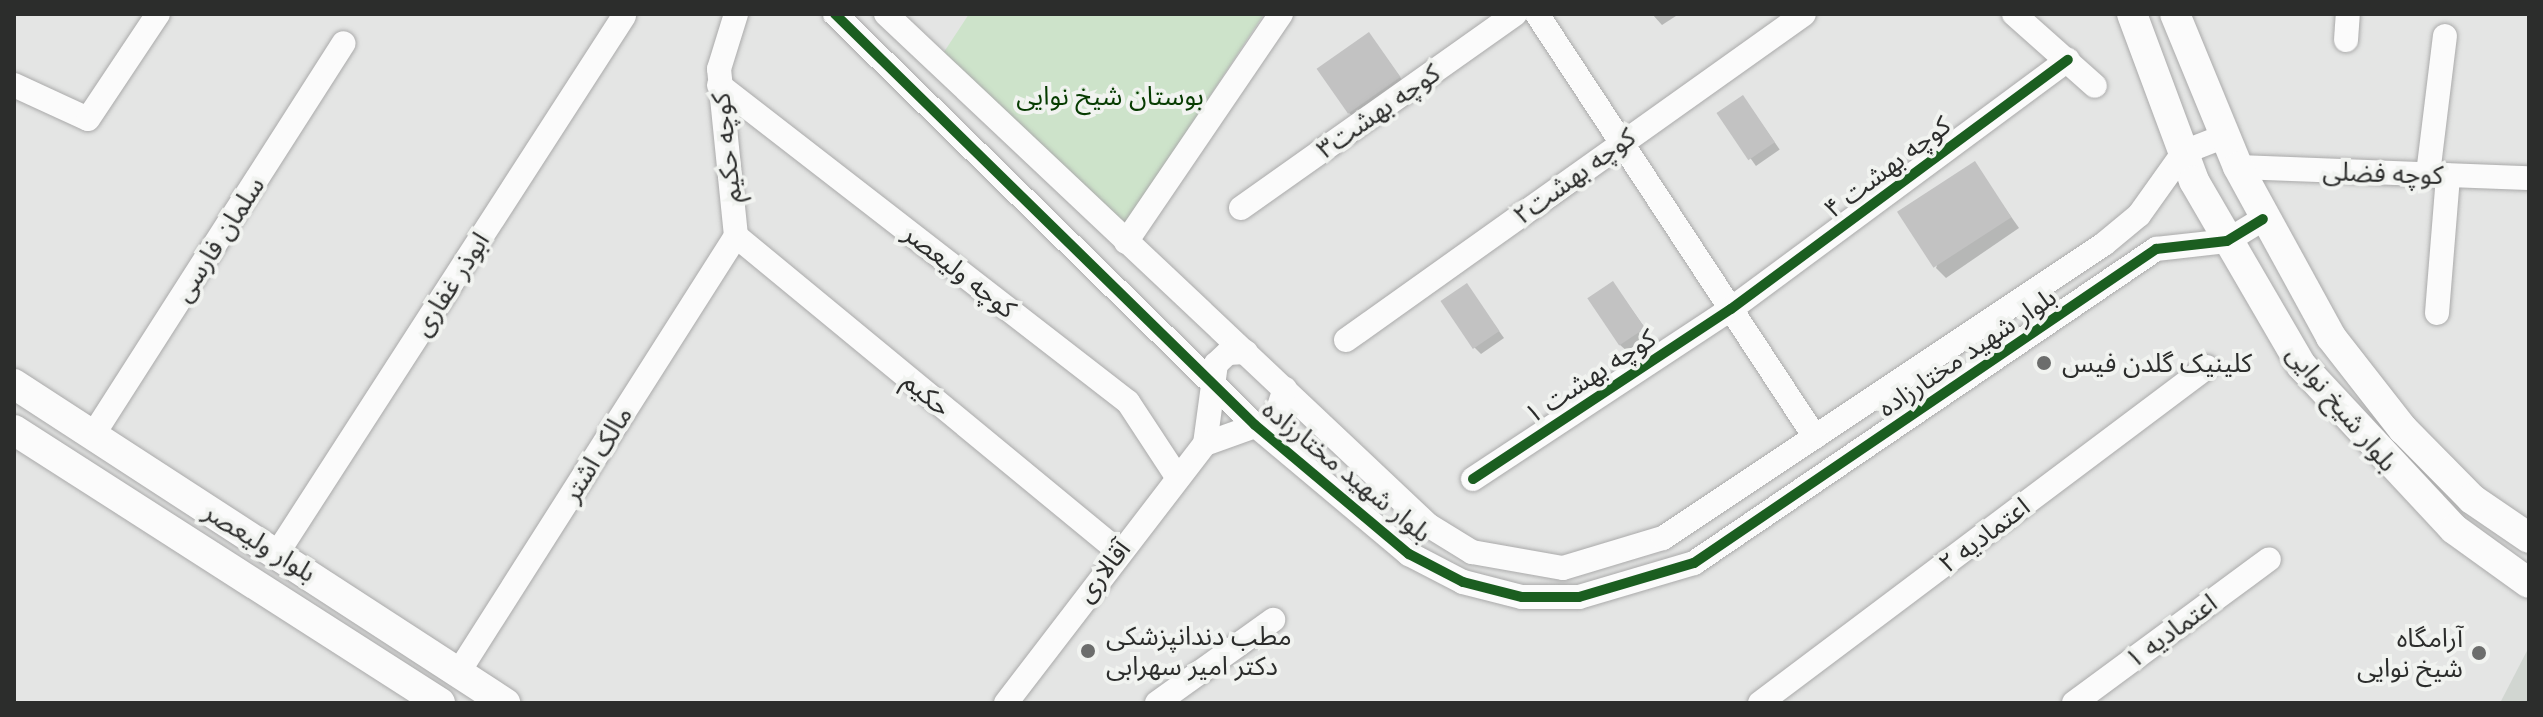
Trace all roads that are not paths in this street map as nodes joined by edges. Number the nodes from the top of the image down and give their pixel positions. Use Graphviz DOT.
graph roads {
  1 [pos="158,14"];
  2 [pos="736,14"];
  3 [pos="835,14"];
  4 [pos="886,14"];
  5 [pos="1281,14"];
  6 [pos="1515,14"];
  7 [pos="1537,14"];
  8 [pos="1804,14"];
  9 [pos="2014,14"];
  10 [pos="2132,14"];
  11 [pos="2175,14"];
  12 [pos="2348,14"];
  13 [pos="624,16"];
  14 [pos="2445,36"];
  15 [pos="2346,40"];
  16 [pos="344,43"];
  17 [pos="2068,60"];
  18 [pos="14,85"];
  19 [pos="719,85"];
  20 [pos="2095,86"];
  21 [pos="2225,136"];
  22 [pos="1621,142"];
  23 [pos="2184,152"];
  24 [pos="2238,167"];
  25 [pos="2438,175"];
  26 [pos="2529,178"];
  27 [pos="1241,208"];
  28 [pos="2263,219"];
  29 [pos="736,236"];
  30 [pos="2227,241"];
  31 [pos="1126,242"];
  32 [pos="1731,309"];
  33 [pos="2437,313"];
  34 [pos="1346,340"];
  35 [pos="1246,352"];
  36 [pos="2207,367"];
  37 [pos="1211,379"];
  38 [pos="14,384"];
  39 [pos="1285,389"];
  40 [pos="1255,425"];
  41 [pos="14,430"];
  42 [pos="93,435"];
  43 [pos="1815,437"];
  44 [pos="1205,444"];
  45 [pos="1178,478"];
  46 [pos="1473,479"];
  47 [pos="2529,538"];
  48 [pos="1118,551"];
  49 [pos="278,552"];
  50 [pos="2269,559"];
  51 [pos="2529,583"];
  52 [pos="1273,620"];
  53 [pos="458,673"];
  54 [pos="440,703"];
  55 [pos="505,703"];
  56 [pos="1006,703"];
  57 [pos="1157,703"];
  58 [pos="1760,703"];
  59 [pos="2074,703"];
  1 -- 18 [label="street"];
  2 -- 19 [label="street, کوچه حکیم"];
  3 -- 37 [label="street, بلوار شهید مختارزاده"];
  4 -- 31 [label="street, بلوار شهید مختارزاده"];
  5 -- 31 [label="street"];
  6 -- 27 [label="street, کوچه بهشت۳"];
  7 -- 22 [label="street"];
  8 -- 22 [label="street, کوچه بهشت۲"];
  9 -- 17 [label="street"];
  10 -- 23 [label="main road, بلوار شیخ نوایی"];
  11 -- 21 [label="main road, بلوار شیخ نوایی"];
  12 -- 15 [label="street"];
  13 -- 49 [label="street, ابوذر غفاری"];
  14 -- 25 [label="street"];
  16 -- 42 [label="street, سلمان فارسی"];
  17 -- 20 [label="street"];
  17 -- 32 [label="street, کوچه بهشت ۴"];
  19 -- 29 [label="street, کوچه حکیم"];
  19 -- 45 [label="street, کوچه ولیعصر"];
  21 -- 23 [label="street"];
  21 -- 24 [label="main road, بلوار شیخ نوایی"];
  22 -- 32 [label="street"];
  22 -- 34 [label="street, کوچه بهشت۲"];
  23 -- 30 [label="main road, بلوار شیخ نوایی"];
  23 -- 43 [label="street, بلوار شهید مختارزاده"];
  24 -- 25 [label="street, کوچه فضلی"];
  24 -- 28 [label="main road, بلوار شیخ نوایی"];
  25 -- 26 [label="street, کوچه فضلی"];
  25 -- 33 [label="street"];
  28 -- 30 [label="street, بلوار شهید مختارزاده"];
  28 -- 47 [label="main road, بلوار شیخ نوایی"];
  29 -- 48 [label="street, حکیم"];
  29 -- 53 [label="street, مالک اشتر"];
  30 -- 40 [label="street, بلوار شهید مختارزاده"];
  30 -- 51 [label="main road, بلوار شیخ نوایی"];
  31 -- 35 [label="street, بلوار شهید مختارزاده"];
  32 -- 43 [label="street"];
  32 -- 46 [label="street, کوچه بهشت ۱"];
  35 -- 37 [label="street"];
  35 -- 39 [label="street, بلوار شهید مختارزاده"];
  36 -- 58 [label="street, اعتمادیه ۲"];
  37 -- 40 [label="street, بلوار شهید مختارزاده"];
  37 -- 44 [label="street"];
  38 -- 42 [label="main road, بلوار ولیعصر"];
  39 -- 40 [label="street"];
  39 -- 43 [label="street, بلوار شهید مختارزاده"];
  40 -- 44 [label="street"];
  41 -- 54 [label="main road, بلوار ولیعصر"];
  42 -- 49 [label="main road, بلوار ولیعصر"];
  44 -- 45 [label="street, آقالاری"];
  45 -- 48 [label="street, آقالاری"];
  48 -- 56 [label="street, آقالاری"];
  49 -- 53 [label="main road, بلوار ولیعصر"];
  50 -- 59 [label="street, اعتمادیه ۱"];
  52 -- 57 [label="street"];
  53 -- 55 [label="main road, بلوار ولیعصر"];
}
